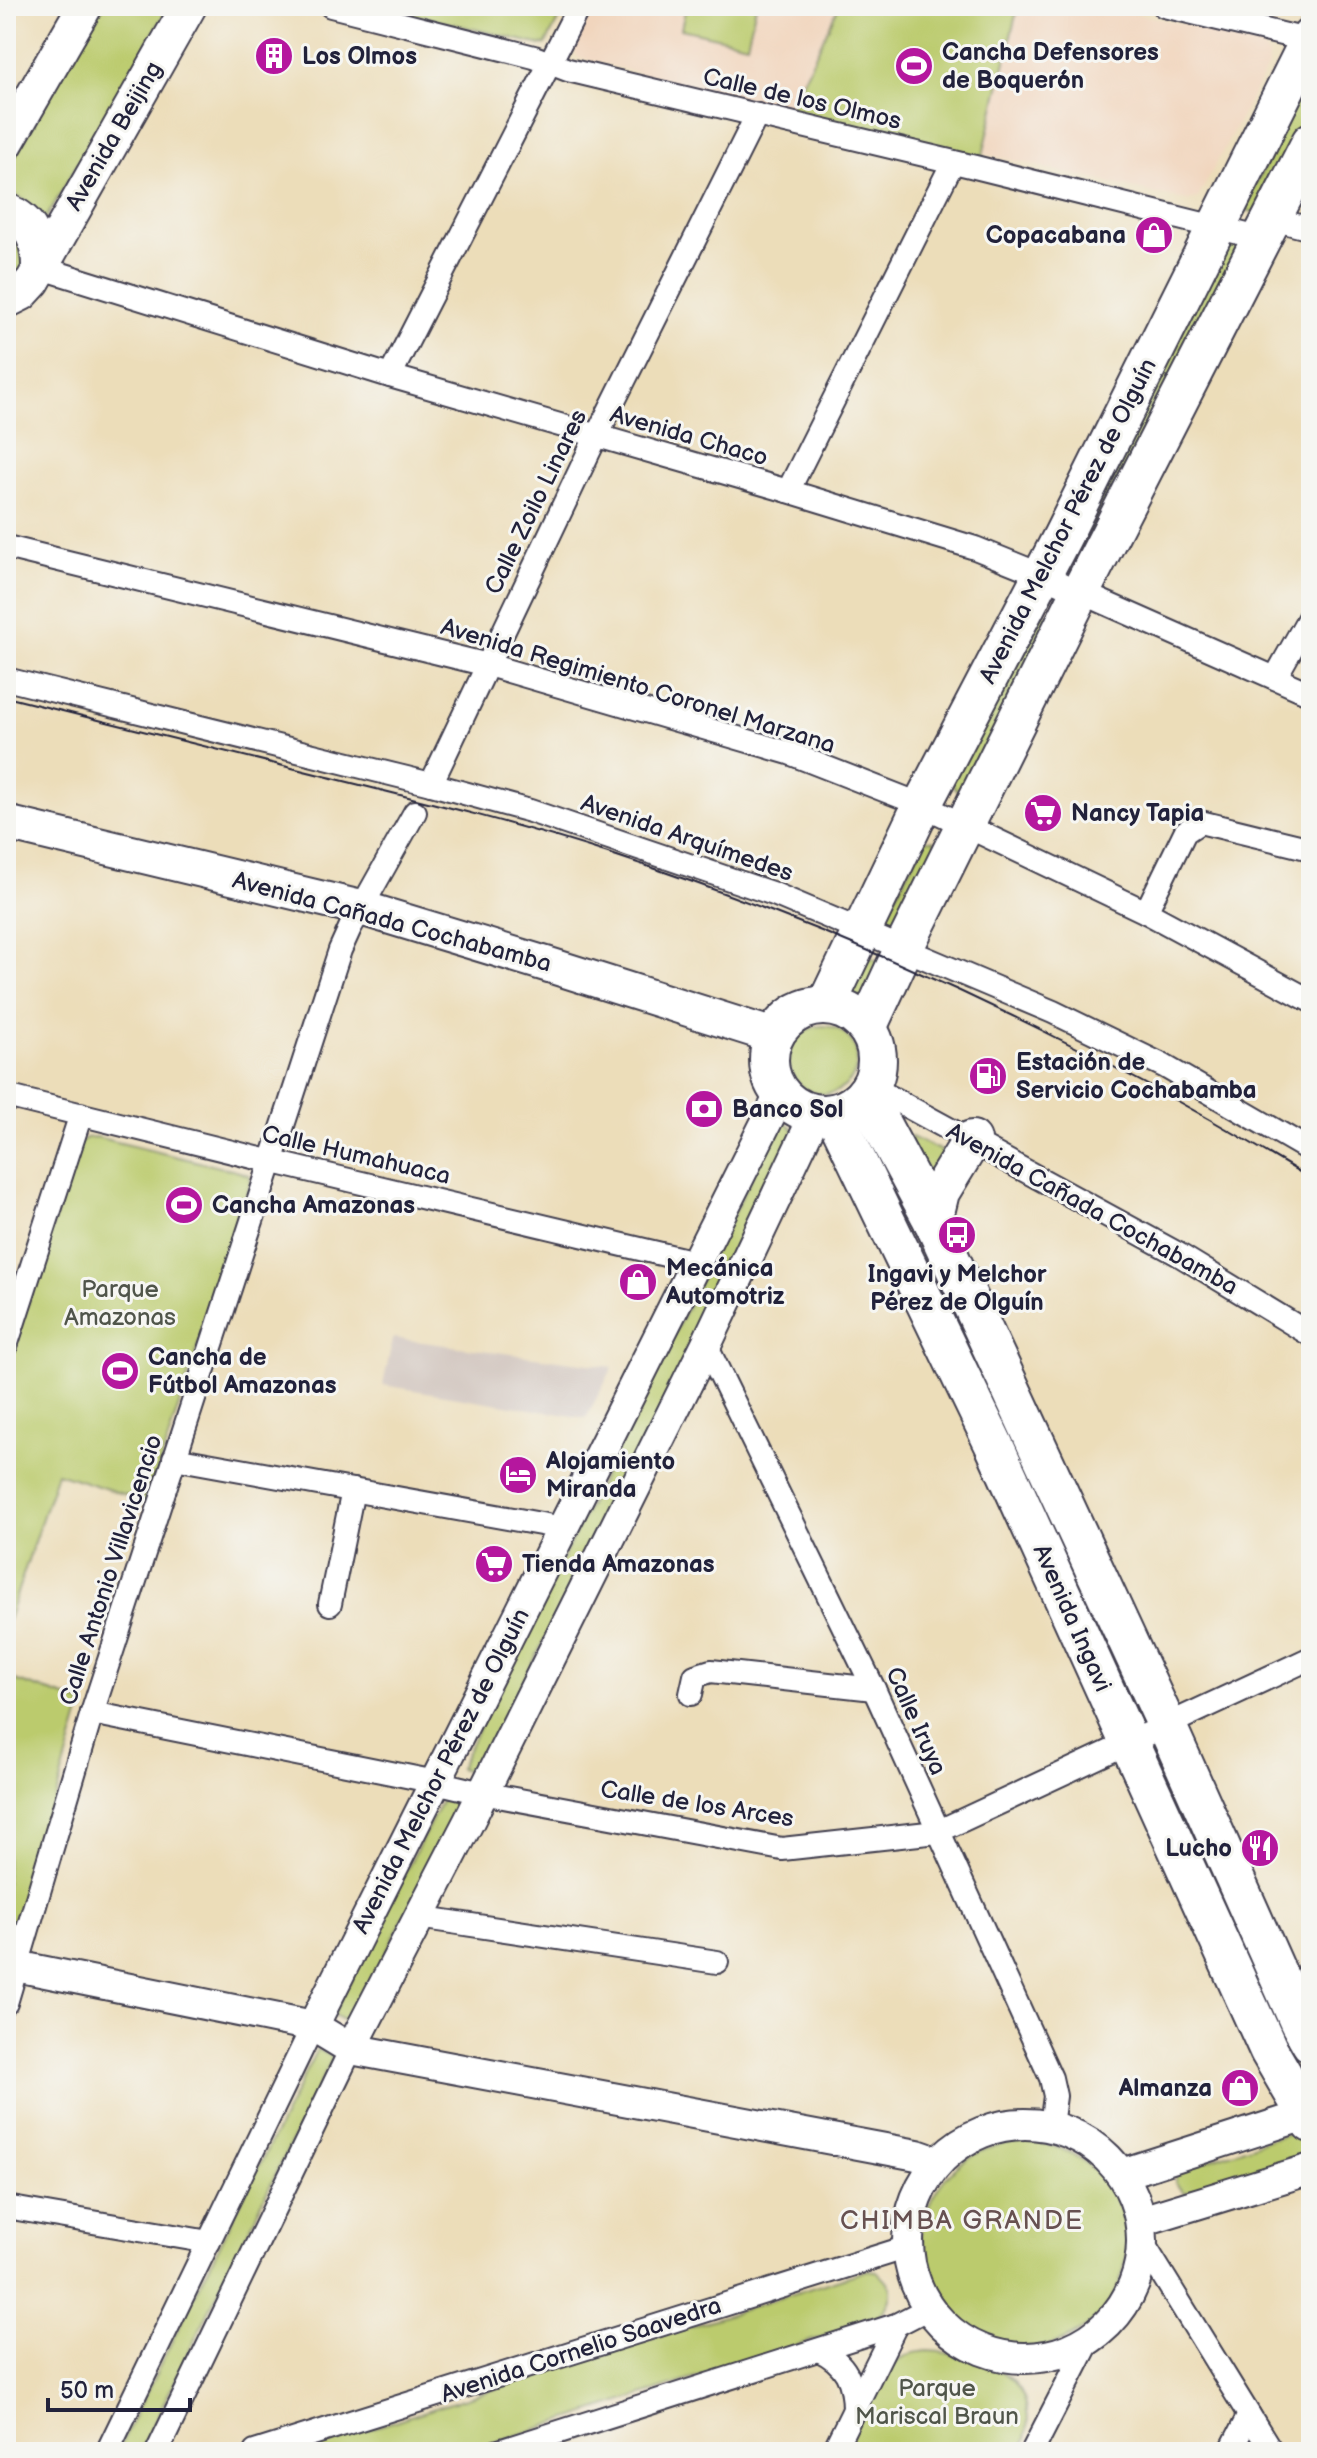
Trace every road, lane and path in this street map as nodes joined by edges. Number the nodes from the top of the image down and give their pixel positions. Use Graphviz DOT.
graph roads {
  1 [pos="189,6"];
  2 [pos="331,6"];
  3 [pos="579,6"];
  4 [pos="1164,6"];
  5 [pos="75,8"];
  6 [pos="1310,39"];
  7 [pos="551,63"];
  8 [pos="757,115"];
  9 [pos="1311,142"];
  10 [pos="6,143"];
  11 [pos="953,162"];
  12 [pos="6,211"];
  13 [pos="1217,228"];
  14 [pos="1268,229"];
  15 [pos="1311,229"];
  16 [pos="26,283"];
  17 [pos="6,327"];
  18 [pos="390,376"];
  19 [pos="596,437"];
  20 [pos="788,491"];
  21 [pos="6,547"];
  22 [pos="1042,575"];
  23 [pos="1080,593"];
  24 [pos="1311,614"];
  25 [pos="488,665"];
  26 [pos="1275,678"];
  27 [pos="6,679"];
  28 [pos="1311,694"];
  29 [pos="431,784"];
  30 [pos="922,805"];
  31 [pos="415,812"];
  32 [pos="6,823"];
  33 [pos="965,826"];
  34 [pos="6,844"];
  35 [pos="1311,849"];
  36 [pos="1146,912"];
  37 [pos="355,918"];
  38 [pos="862,930"];
  39 [pos="904,948"];
  40 [pos="1311,1001"];
  41 [pos="826,1006"];
  42 [pos="867,1028"];
  43 [pos="775,1063"];
  44 [pos="6,1096"];
  45 [pos="846,1101"];
  46 [pos="81,1114"];
  47 [pos="972,1140"];
  48 [pos="1311,1151"];
  49 [pos="273,1162"];
  50 [pos="933,1221"];
  51 [pos="695,1262"];
  52 [pos="1311,1335"];
  53 [pos="706,1345"];
  54 [pos="6,1346"];
  55 [pos="174,1458"];
  56 [pos="353,1490"];
  57 [pos="563,1528"];
  58 [pos="330,1604"];
  59 [pos="1311,1658"];
  60 [pos="874,1689"];
  61 [pos="691,1694"];
  62 [pos="92,1713"];
  63 [pos="1167,1726"];
  64 [pos="1129,1743"];
  65 [pos="436,1782"];
  66 [pos="482,1793"];
  67 [pos="937,1832"];
  68 [pos="418,1917"];
  69 [pos="717,1962"];
  70 [pos="11,1965"];
  71 [pos="6,2003"];
  72 [pos="313,2026"];
  73 [pos="1311,2043"];
  74 [pos="351,2049"];
  75 [pos="1309,2117"];
  76 [pos="1051,2126"];
  77 [pos="937,2162"];
  78 [pos="1311,2169"];
  79 [pos="1122,2174"];
  80 [pos="6,2207"];
  81 [pos="1142,2232"];
  82 [pos="209,2242"];
  83 [pos="908,2247"];
  84 [pos="929,2308"];
  85 [pos="896,2325"];
  86 [pos="1090,2339"];
  87 [pos="819,2350"];
  88 [pos="854,2410"];
  89 [pos="1249,2415"];
  90 [pos="107,2452"];
  91 [pos="157,2452"];
  92 [pos="255,2452"];
  93 [pos="496,2452"];
  94 [pos="833,2452"];
  95 [pos="1032,2452"];
  96 [pos="1230,2452"];
  97 [pos="1272,2452"];
  1 -- 16 [label="main road, Avenida Beijing"];
  2 -- 7 [label="street, Calle de los Olmos"];
  3 -- 7 [label="street"];
  4 -- 6 [label="street"];
  5 -- 10 [label="main road"];
  6 -- 13 [label="highway, Avenida Melchor Pérez de Olguín"];
  7 -- 8 [label="street, Calle de los Olmos"];
  7 -- 18 [label="street"];
  8 -- 11 [label="street, Calle de los Olmos"];
  8 -- 19 [label="street, Calle Zoilo Linares"];
  9 -- 14 [label="highway, Avenida Melchor Pérez de Olguín"];
  11 -- 13 [label="street, Calle de los Olmos"];
  11 -- 20 [label="street"];
  12 -- 16 [label="main road"];
  13 -- 14 [label="street, Calle de los Olmos"];
  13 -- 22 [label="highway, Avenida Melchor Pérez de Olguín"];
  14 -- 15 [label="street, Calle de los Olmos"];
  14 -- 23 [label="highway, Avenida Melchor Pérez de Olguín"];
  16 -- 17 [label="main road, Avenida Beijing"];
  16 -- 18 [label="street, Avenida Chaco"];
  18 -- 19 [label="street, Avenida Chaco"];
  19 -- 20 [label="street, Avenida Chaco"];
  19 -- 25 [label="street, Calle Zoilo Linares"];
  20 -- 22 [label="street, Avenida Chaco"];
  21 -- 25 [label="street, Avenida Regimiento Coronel Marzana"];
  22 -- 23 [label="street, Avenida Chaco"];
  22 -- 30 [label="highway, Avenida Melchor Pérez de Olguín"];
  23 -- 26 [label="street, Avenida Chaco"];
  23 -- 33 [label="highway, Avenida Melchor Pérez de Olguín"];
  24 -- 26 [label="street"];
  25 -- 29 [label="street, Calle Zoilo Linares"];
  25 -- 30 [label="street, Avenida Regimiento Coronel Marzana"];
  26 -- 28 [label="street, Avenida Chaco"];
  27 -- 29 [label="street, Avenida Arquímedes"];
  29 -- 38 [label="street, Avenida Arquímedes"];
  30 -- 33 [label="street, Avenida Regimiento Coronel Marzana"];
  30 -- 38 [label="highway, Avenida Melchor Pérez de Olguín"];
  31 -- 37 [label="street"];
  32 -- 37 [label="main road, Avenida Cañada Cochabamba"];
  33 -- 36 [label="street, Avenida Regimiento Coronel Marzana"];
  33 -- 39 [label="highway, Avenida Melchor Pérez de Olguín"];
  34 -- 37 [label="main road, Avenida Cañada Cochabamba"];
  35 -- 36 [label="street"];
  36 -- 40 [label="street, Avenida Regimiento Coronel Marzana"];
  37 -- 43 [label="main road, Avenida Cañada Cochabamba"];
  37 -- 49 [label="street, Calle Antonio Villavicencio"];
  38 -- 39 [label="street, Avenida Arquímedes"];
  38 -- 41 [label="highway, Avenida Melchor Pérez de Olguín"];
  39 -- 42 [label="highway, Avenida Melchor Pérez de Olguín"];
  39 -- 48 [label="street, Avenida Arquímedes"];
  41 -- 42 [label="highway"];
  41 -- 43 [label="highway"];
  42 -- 45 [label="highway"];
  43 -- 45 [label="highway"];
  43 -- 51 [label="street, Avenida Melchor Pérez de Olguín"];
  44 -- 46 [label="street, Calle Humahuaca"];
  45 -- 47 [label="street, Avenida Cañada Cochabamba"];
  45 -- 50 [label="highway, Avenida Ingavi"];
  45 -- 53 [label="street, Avenida Melchor Pérez de Olguín"];
  45 -- 64 [label="highway, Avenida Ingavi"];
  46 -- 49 [label="street, Calle Humahuaca"];
  46 -- 54 [label="street"];
  47 -- 50 [label="highway"];
  47 -- 52 [label="street, Avenida Cañada Cochabamba"];
  49 -- 51 [label="street, Calle Humahuaca"];
  49 -- 55 [label="street, Calle Antonio Villavicencio"];
  50 -- 63 [label="highway, Avenida Ingavi"];
  51 -- 57 [label="street, Avenida Melchor Pérez de Olguín"];
  53 -- 60 [label="street, Calle Iruya"];
  53 -- 66 [label="street, Avenida Melchor Pérez de Olguín"];
  55 -- 56 [label="street"];
  55 -- 62 [label="street, Calle Antonio Villavicencio"];
  56 -- 57 [label="street"];
  56 -- 58 [label="street"];
  57 -- 65 [label="street, Avenida Melchor Pérez de Olguín"];
  59 -- 63 [label="street, Calle de los Arces"];
  60 -- 61 [label="street"];
  60 -- 67 [label="street, Calle Iruya"];
  62 -- 65 [label="street, Calle de los Arces"];
  62 -- 70 [label="street, Calle Antonio Villavicencio"];
  63 -- 64 [label="street, Calle de los Arces"];
  63 -- 73 [label="highway, Avenida Ingavi"];
  64 -- 67 [label="street, Calle de los Arces"];
  64 -- 75 [label="highway, Avenida Ingavi"];
  65 -- 66 [label="street, Calle de los Arces"];
  65 -- 72 [label="street, Avenida Melchor Pérez de Olguín"];
  66 -- 67 [label="street, Calle de los Arces"];
  66 -- 68 [label="street, Avenida Melchor Pérez de Olguín"];
  67 -- 76 [label="street, Calle Iruya"];
  68 -- 69 [label="street"];
  68 -- 74 [label="street, Avenida Melchor Pérez de Olguín"];
  70 -- 71 [label="street, Calle Antonio Villavicencio"];
  70 -- 72 [label="street"];
  72 -- 74 [label="street"];
  72 -- 82 [label="street, Avenida Melchor Pérez de Olguín"];
  74 -- 77 [label="street"];
  74 -- 91 [label="street, Avenida Melchor Pérez de Olguín"];
  75 -- 79 [label="street"];
  76 -- 77 [label="street"];
  76 -- 79 [label="street"];
  77 -- 83 [label="street"];
  78 -- 81 [label="street"];
  79 -- 81 [label="street"];
  80 -- 82 [label="street"];
  81 -- 86 [label="street"];
  81 -- 89 [label="street"];
  82 -- 90 [label="street, Avenida Melchor Pérez de Olguín"];
  83 -- 84 [label="street"];
  83 -- 92 [label="street, Avenida Cornelio Saavedra"];
  84 -- 85 [label="street"];
  84 -- 86 [label="street"];
  85 -- 87 [label="street"];
  85 -- 88 [label="street"];
  86 -- 95 [label="street"];
  87 -- 88 [label="street"];
  87 -- 93 [label="street"];
  88 -- 94 [label="street"];
  89 -- 96 [label="street"];
  89 -- 97 [label="street"];
}
